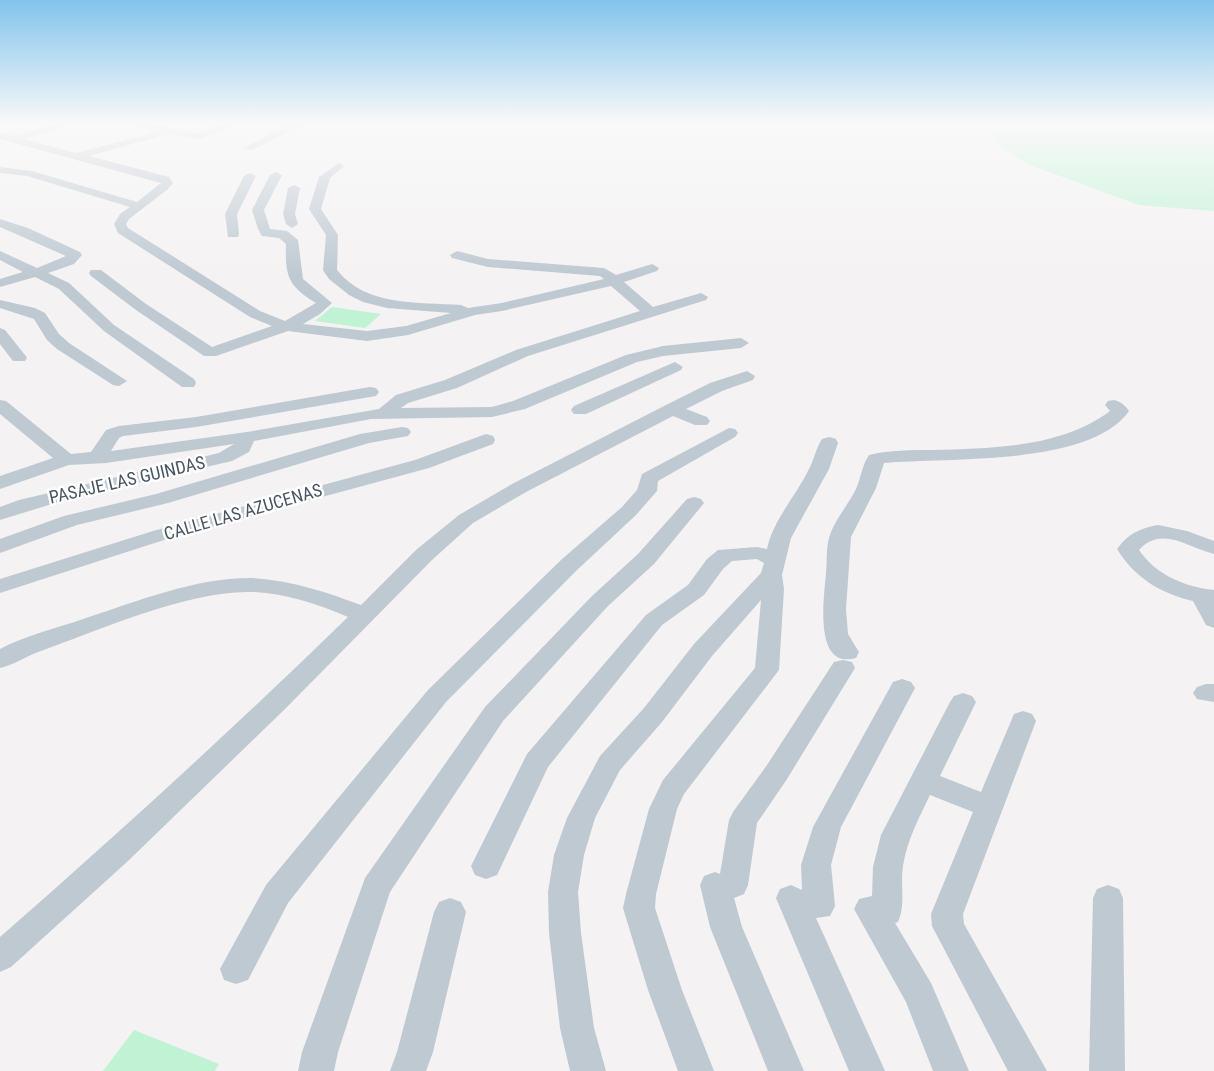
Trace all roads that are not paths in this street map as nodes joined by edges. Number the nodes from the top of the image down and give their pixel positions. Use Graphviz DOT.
graph roads {
  1 [pos="35,175"];
  2 [pos="152,175"];
  3 [pos="276,175"];
  4 [pos="328,175"];
  5 [pos="250,176"];
  6 [pos="294,188"];
  7 [pos="139,206"];
  8 [pos="0,223"];
  9 [pos="292,224"];
  10 [pos="233,234"];
  11 [pos="0,255"];
  12 [pos="457,255"];
  13 [pos="652,268"];
  14 [pos="36,271"];
  15 [pos="96,273"];
  16 [pos="612,279"];
  17 [pos="0,283"];
  18 [pos="701,297"];
  19 [pos="0,304"];
  20 [pos="473,311"];
  21 [pos="649,312"];
  22 [pos="285,326"];
  23 [pos="0,333"];
  24 [pos="741,343"];
  25 [pos="639,356"];
  26 [pos="19,358"];
  27 [pos="747,376"];
  28 [pos="119,381"];
  29 [pos="188,383"];
  30 [pos="370,392"];
  31 [pos="480,398"];
  32 [pos="1114,405"];
  33 [pos="2,409"];
  34 [pos="672,409"];
  35 [pos="580,410"];
  36 [pos="386,412"];
  37 [pos="492,412"];
  38 [pos="701,421"];
  39 [pos="402,432"];
  40 [pos="729,433"];
  41 [pos="247,437"];
  42 [pos="486,440"];
  43 [pos="829,442"];
  44 [pos="98,457"];
  45 [pos="67,460"];
  46 [pos="0,483"];
  47 [pos="694,502"];
  48 [pos="0,513"];
  49 [pos="0,547"];
  50 [pos="1214,548"];
  51 [pos="773,568"];
  52 [pos="0,586"];
  53 [pos="1208,597"];
  54 [pos="364,615"];
  55 [pos="1214,620"];
  56 [pos="0,660"];
  57 [pos="902,688"];
  58 [pos="963,702"];
  59 [pos="1023,721"];
  60 [pos="923,781"];
  61 [pos="989,807"];
  62 [pos="486,866"];
  63 [pos="1108,898"];
  64 [pos="450,912"];
  65 [pos="0,957"];
  66 [pos="236,969"];
  67 [pos="316,1071"];
  68 [pos="408,1071"];
  69 [pos="588,1071"];
  70 [pos="696,1071"];
  71 [pos="786,1071"];
  72 [pos="867,1071"];
  73 [pos="951,1071"];
  74 [pos="1029,1071"];
  75 [pos="1107,1071"];
  1 -- 7 [label="street"];
  2 -- 7 [label="street"];
  3 -- 22 [label="street"];
  4 -- 20 [label="street"];
  5 -- 10 [label="street"];
  6 -- 9 [label="street"];
  7 -- 22 [label="street"];
  8 -- 14 [label="street"];
  11 -- 14 [label="street"];
  12 -- 16 [label="street"];
  13 -- 16 [label="street"];
  14 -- 17 [label="street"];
  14 -- 29 [label="street"];
  15 -- 22 [label="street"];
  16 -- 20 [label="street"];
  16 -- 21 [label="street"];
  18 -- 21 [label="street"];
  19 -- 28 [label="street"];
  20 -- 22 [label="street"];
  21 -- 36 [label="street"];
  23 -- 26 [label="street"];
  24 -- 25 [label="street"];
  25 -- 35 [label="street"];
  25 -- 37 [label="street"];
  27 -- 34 [label="street"];
  30 -- 44 [label="street"];
  31 -- 37 [label="street"];
  32 -- 71 [label="street"];
  33 -- 45 [label="street"];
  34 -- 38 [label="street"];
  34 -- 54 [label="street"];
  36 -- 37 [label="street"];
  36 -- 41 [label="street"];
  39 -- 49 [label="street"];
  40 -- 66 [label="street"];
  41 -- 44 [label="street"];
  41 -- 48 [label="street, PASAJE LAS GUINDAS"];
  42 -- 52 [label="street, CALLE LAS AZUCENAS"];
  43 -- 51 [label="street"];
  44 -- 45 [label="street"];
  45 -- 46 [label="street"];
  47 -- 67 [label="street"];
  50 -- 53 [label="street"];
  51 -- 62 [label="street"];
  51 -- 69 [label="street"];
  51 -- 70 [label="street"];
  53 -- 55 [label="street"];
  54 -- 56 [label="street"];
  54 -- 65 [label="street"];
  57 -- 72 [label="street"];
  58 -- 60 [label="street"];
  59 -- 61 [label="street"];
  60 -- 61 [label="street"];
  60 -- 73 [label="street"];
  61 -- 74 [label="street"];
  63 -- 75 [label="street"];
  64 -- 68 [label="street"];
}
